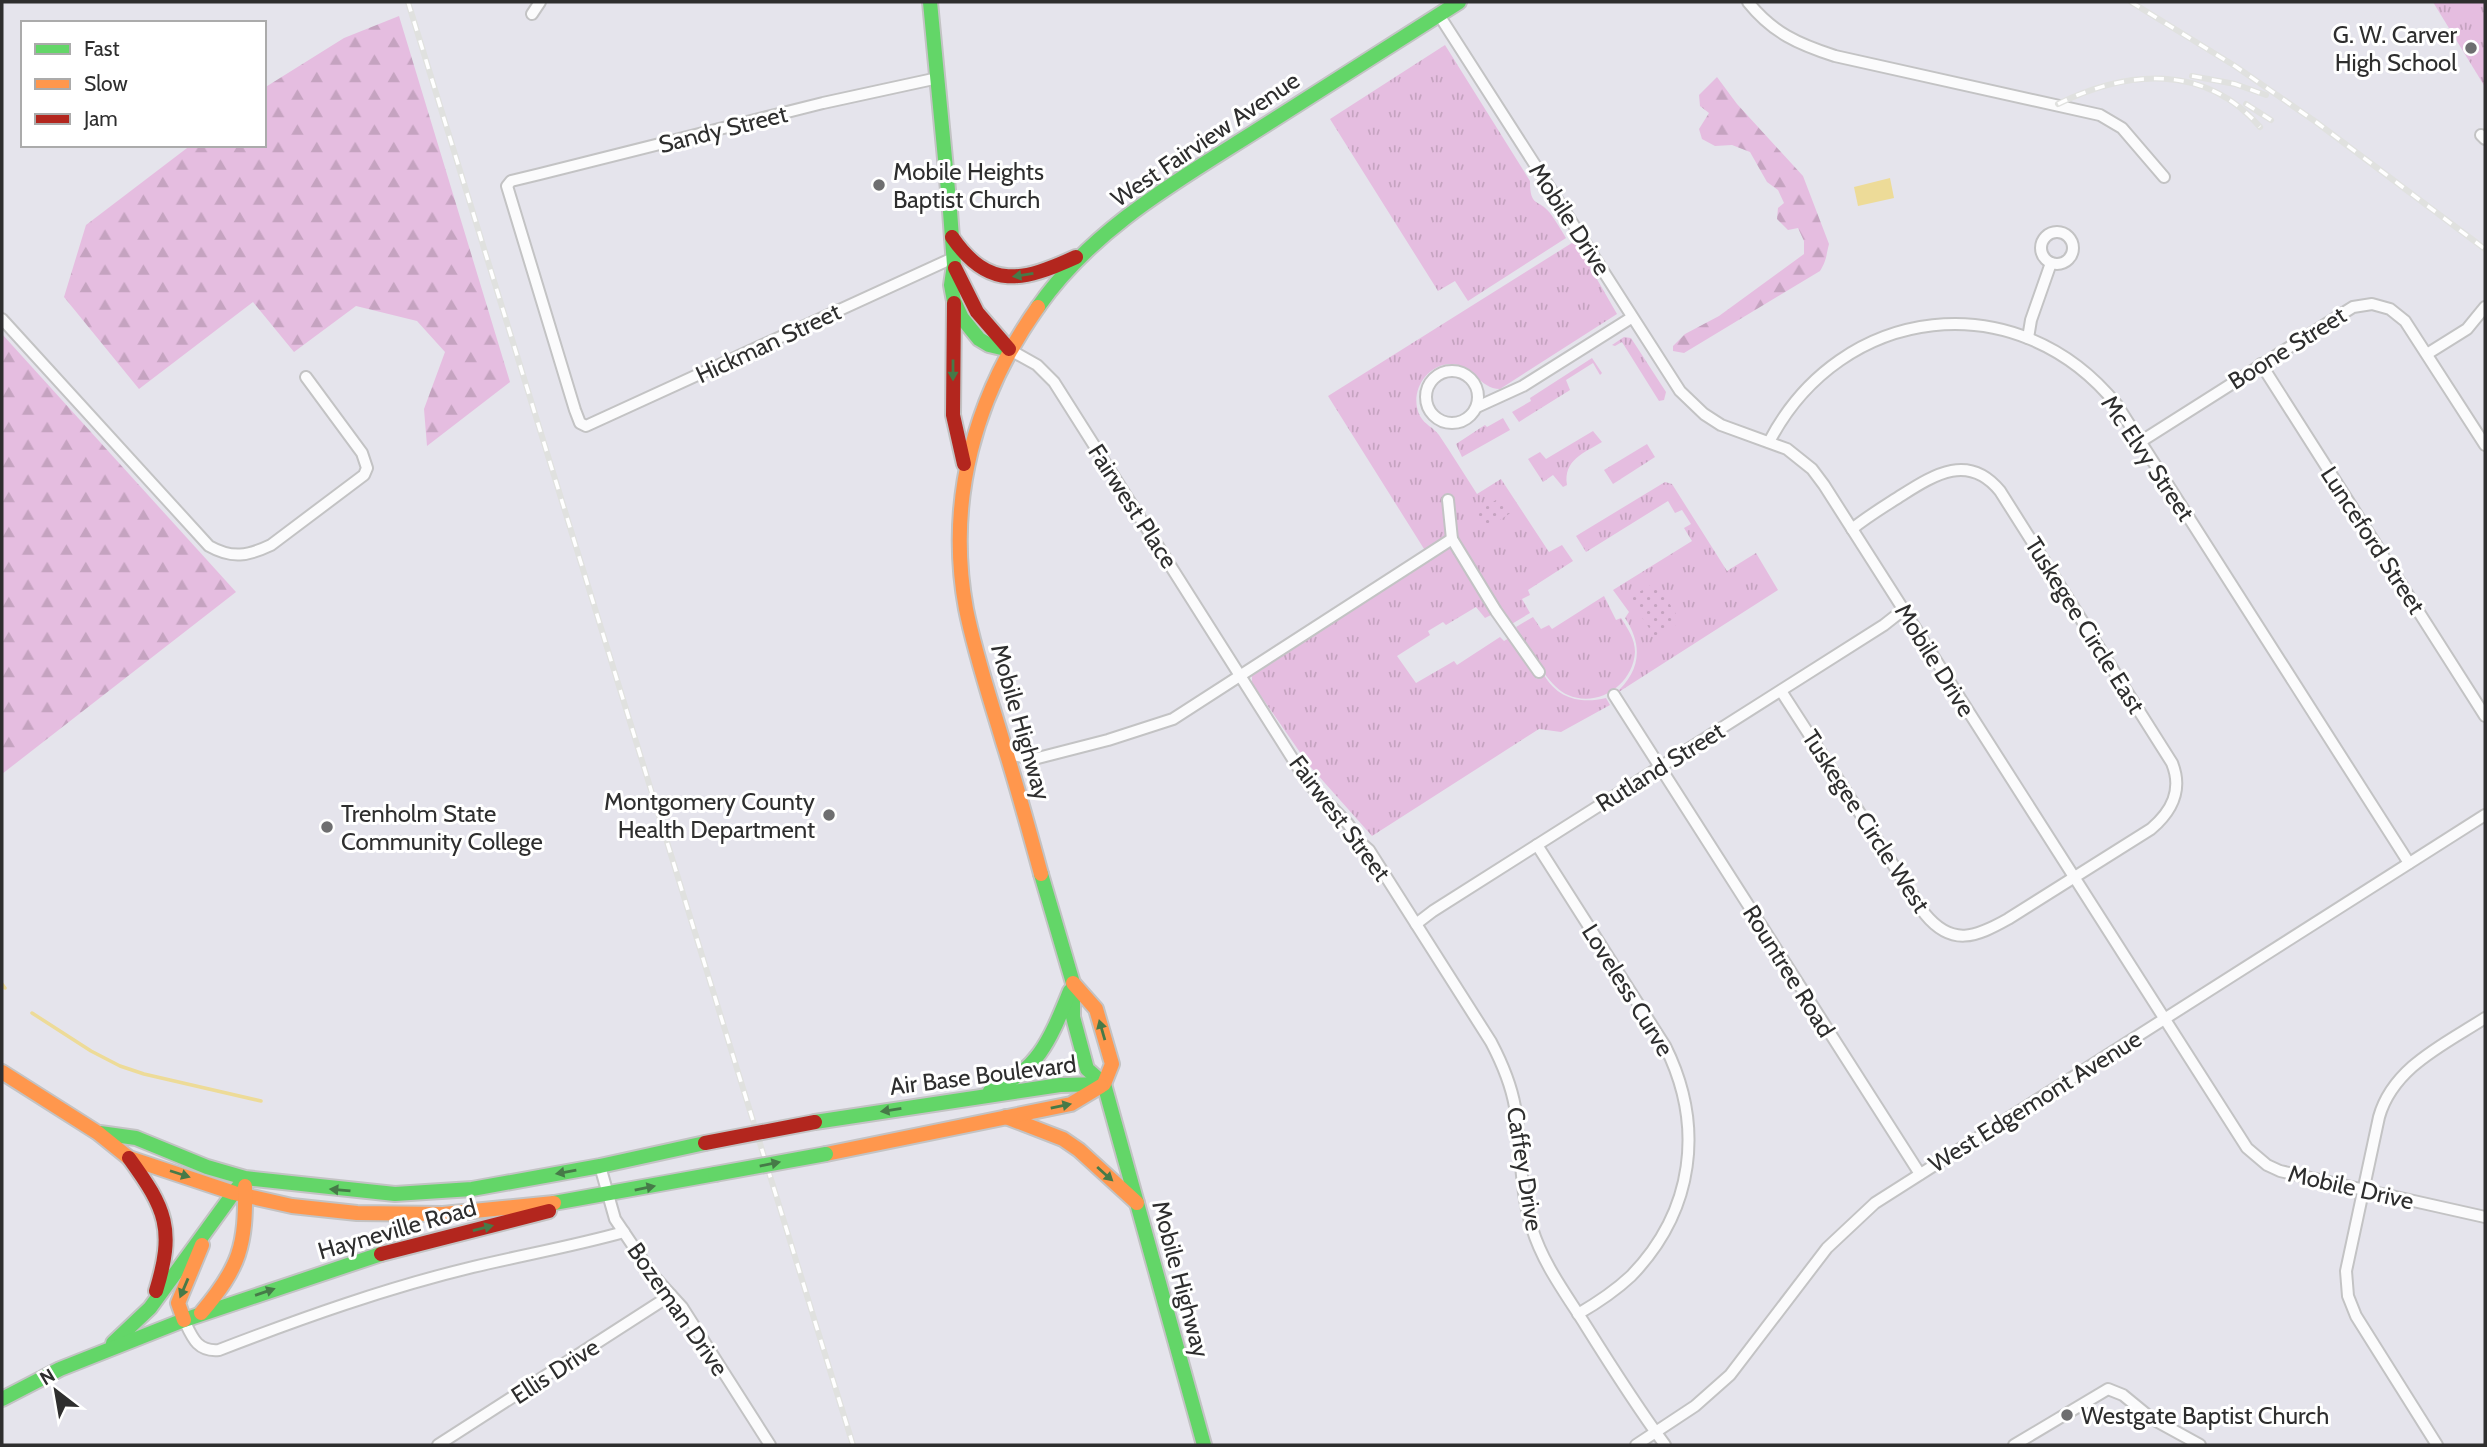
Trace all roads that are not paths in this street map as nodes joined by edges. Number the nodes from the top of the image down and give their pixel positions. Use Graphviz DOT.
graph roads {
  1 [pos="540,2"];
  2 [pos="930,2"];
  3 [pos="1459,2"];
  4 [pos="1748,2"];
  5 [pos="532,13"];
  6 [pos="1439,15"];
  7 [pos="938,78"];
  8 [pos="2164,177"];
  9 [pos="952,237"];
  10 [pos="1086,252"];
  11 [pos="954,262"];
  12 [pos="2051,263"];
  13 [pos="954,301"];
  14 [pos="2485,307"];
  15 [pos="1632,318"];
  16 [pos="4,324"];
  17 [pos="2028,338"];
  18 [pos="1010,351"];
  19 [pos="2427,354"];
  20 [pos="2261,364"];
  21 [pos="306,377"];
  22 [pos="1477,407"];
  23 [pos="583,425"];
  24 [pos="1769,442"];
  25 [pos="2140,442"];
  26 [pos="2485,445"];
  27 [pos="965,469"];
  28 [pos="1448,500"];
  29 [pos="1852,529"];
  30 [pos="1452,539"];
  31 [pos="1903,610"];
  32 [pos="1539,672"];
  33 [pos="1241,676"];
  34 [pos="1781,691"];
  35 [pos="1614,695"];
  36 [pos="2485,716"];
  37 [pos="1007,754"];
  38 [pos="1660,767"];
  39 [pos="2485,814"];
  40 [pos="1537,845"];
  41 [pos="2409,863"];
  42 [pos="2074,877"];
  43 [pos="1416,924"];
  44 [pos="1073,983"];
  45 [pos="2485,1018"];
  46 [pos="2164,1019"];
  47 [pos="2,1072"];
  48 [pos="1104,1084"];
  49 [pos="960,1100"];
  50 [pos="1005,1117"];
  51 [pos="98,1133"];
  52 [pos="130,1158"];
  53 [pos="600,1166"];
  54 [pos="1920,1174"];
  55 [pos="245,1178"];
  56 [pos="2362,1190"];
  57 [pos="240,1194"];
  58 [pos="608,1195"];
  59 [pos="1138,1203"];
  60 [pos="218,1213"];
  61 [pos="2485,1217"];
  62 [pos="624,1232"];
  63 [pos="671,1295"];
  64 [pos="150,1308"];
  65 [pos="200,1314"];
  66 [pos="1578,1314"];
  67 [pos="184,1320"];
  68 [pos="107,1349"];
  69 [pos="2,1399"];
  70 [pos="1656,1432"];
  71 [pos="438,1445"];
  72 [pos="770,1445"];
  73 [pos="1204,1445"];
  74 [pos="1636,1445"];
  75 [pos="1665,1445"];
  76 [pos="2014,1445"];
  77 [pos="2200,1445"];
  78 [pos="2437,1445"];
  1 -- 5 [label="street"];
  2 -- 7 [label="street"];
  3 -- 6 [label="street, West Fairview Avenue"];
  4 -- 8 [label="street"];
  6 -- 10 [label="street, West Fairview Avenue"];
  6 -- 15 [label="street, Mobile Drive"];
  7 -- 9 [label="street"];
  7 -- 23 [label="street, Sandy Street"];
  10 -- 9 [label="street, one-way"];
  9 -- 11 [label="street"];
  10 -- 18 [label="street, West Fairview Avenue"];
  11 -- 13 [label="street"];
  11 -- 18 [label="street"];
  11 -- 23 [label="street, Hickman Street"];
  12 -- 17 [label="street"];
  13 -- 18 [label="street"];
  13 -- 27 [label="street, one-way"];
  14 -- 19 [label="street"];
  15 -- 22 [label="street"];
  15 -- 24 [label="street, Mobile Drive"];
  16 -- 21 [label="street"];
  17 -- 24 [label="street, Mc Elvy Street"];
  17 -- 25 [label="street, Mc Elvy Street"];
  18 -- 27 [label="street, West Fairview Avenue"];
  18 -- 33 [label="street, Fairwest Place"];
  19 -- 20 [label="street, Boone Street"];
  19 -- 26 [label="street, Boone Street"];
  20 -- 25 [label="street, Boone Street"];
  20 -- 36 [label="street, Lunceford Street"];
  22 -- 22 [label="street"];
  24 -- 29 [label="street, Mobile Drive"];
  25 -- 41 [label="street, Mc Elvy Street"];
  27 -- 37 [label="street, Mobile Highway"];
  28 -- 30 [label="street"];
  29 -- 31 [label="street, Mobile Drive"];
  29 -- 42 [label="street, Tuskegee Circle East"];
  30 -- 32 [label="street"];
  30 -- 33 [label="street"];
  31 -- 34 [label="street, Rutland Street"];
  31 -- 42 [label="street, Mobile Drive"];
  33 -- 37 [label="street"];
  33 -- 43 [label="street, Fairwest Street"];
  34 -- 38 [label="street, Rutland Street"];
  34 -- 42 [label="street, Tuskegee Circle West"];
  35 -- 38 [label="street, Rountree Road"];
  37 -- 44 [label="street, Mobile Highway"];
  38 -- 40 [label="street, Rutland Street"];
  38 -- 54 [label="street, Rountree Road"];
  39 -- 41 [label="street, West Edgemont Avenue"];
  40 -- 43 [label="street, Rutland Street"];
  40 -- 66 [label="street, Loveless Curve"];
  41 -- 46 [label="street, West Edgemont Avenue"];
  42 -- 46 [label="street, Mobile Drive"];
  43 -- 66 [label="street, Caffey Drive"];
  44 -- 48 [label="street, Mobile Highway"];
  48 -- 44 [label="street, Mobile Highway, one-way"];
  44 -- 49 [label="street"];
  45 -- 56 [label="street"];
  46 -- 54 [label="street, West Edgemont Avenue"];
  46 -- 56 [label="street, Mobile Drive"];
  47 -- 51 [label="street, Air Base Boulevard"];
  48 -- 49 [label="street, Air Base Boulevard"];
  50 -- 48 [label="street, Air Base Boulevard, one-way"];
  48 -- 59 [label="street, Mobile Highway"];
  49 -- 53 [label="street, Air Base Boulevard, one-way, bridge"];
  58 -- 50 [label="street, Air Base Boulevard, one-way, bridge"];
  50 -- 59 [label="street, one-way"];
  51 -- 52 [label="street, Air Base Boulevard"];
  51 -- 55 [label="street, Air Base Boulevard"];
  52 -- 57 [label="street, Air Base Boulevard, one-way"];
  52 -- 64 [label="street"];
  53 -- 55 [label="street, Air Base Boulevard, one-way"];
  53 -- 58 [label="street, Bozeman Drive"];
  54 -- 70 [label="street, West Edgemont Avenue"];
  55 -- 57 [label="street, Hayneville Road"];
  56 -- 61 [label="street, Mobile Drive"];
  56 -- 78 [label="street"];
  57 -- 58 [label="street, Air Base Boulevard"];
  57 -- 60 [label="street, Hayneville Road"];
  57 -- 65 [label="street, Hayneville Road"];
  58 -- 62 [label="street, Bozeman Drive"];
  65 -- 58 [label="street, Hayneville Road, one-way"];
  59 -- 73 [label="street, Mobile Highway"];
  60 -- 64 [label="street, Hayneville Road"];
  60 -- 67 [label="street, one-way"];
  62 -- 63 [label="street, Bozeman Drive"];
  62 -- 67 [label="street"];
  63 -- 71 [label="street, Ellis Drive"];
  63 -- 72 [label="street, Bozeman Drive"];
  64 -- 68 [label="street, Hayneville Road"];
  65 -- 67 [label="street, Hayneville Road"];
  66 -- 70 [label="street, Caffey Drive"];
  67 -- 68 [label="street, Hayneville Road"];
  68 -- 69 [label="street, Hayneville Road"];
  70 -- 74 [label="street, West Edgemont Avenue"];
  70 -- 75 [label="street, Caffey Drive"];
  76 -- 77 [label="street"];
}
